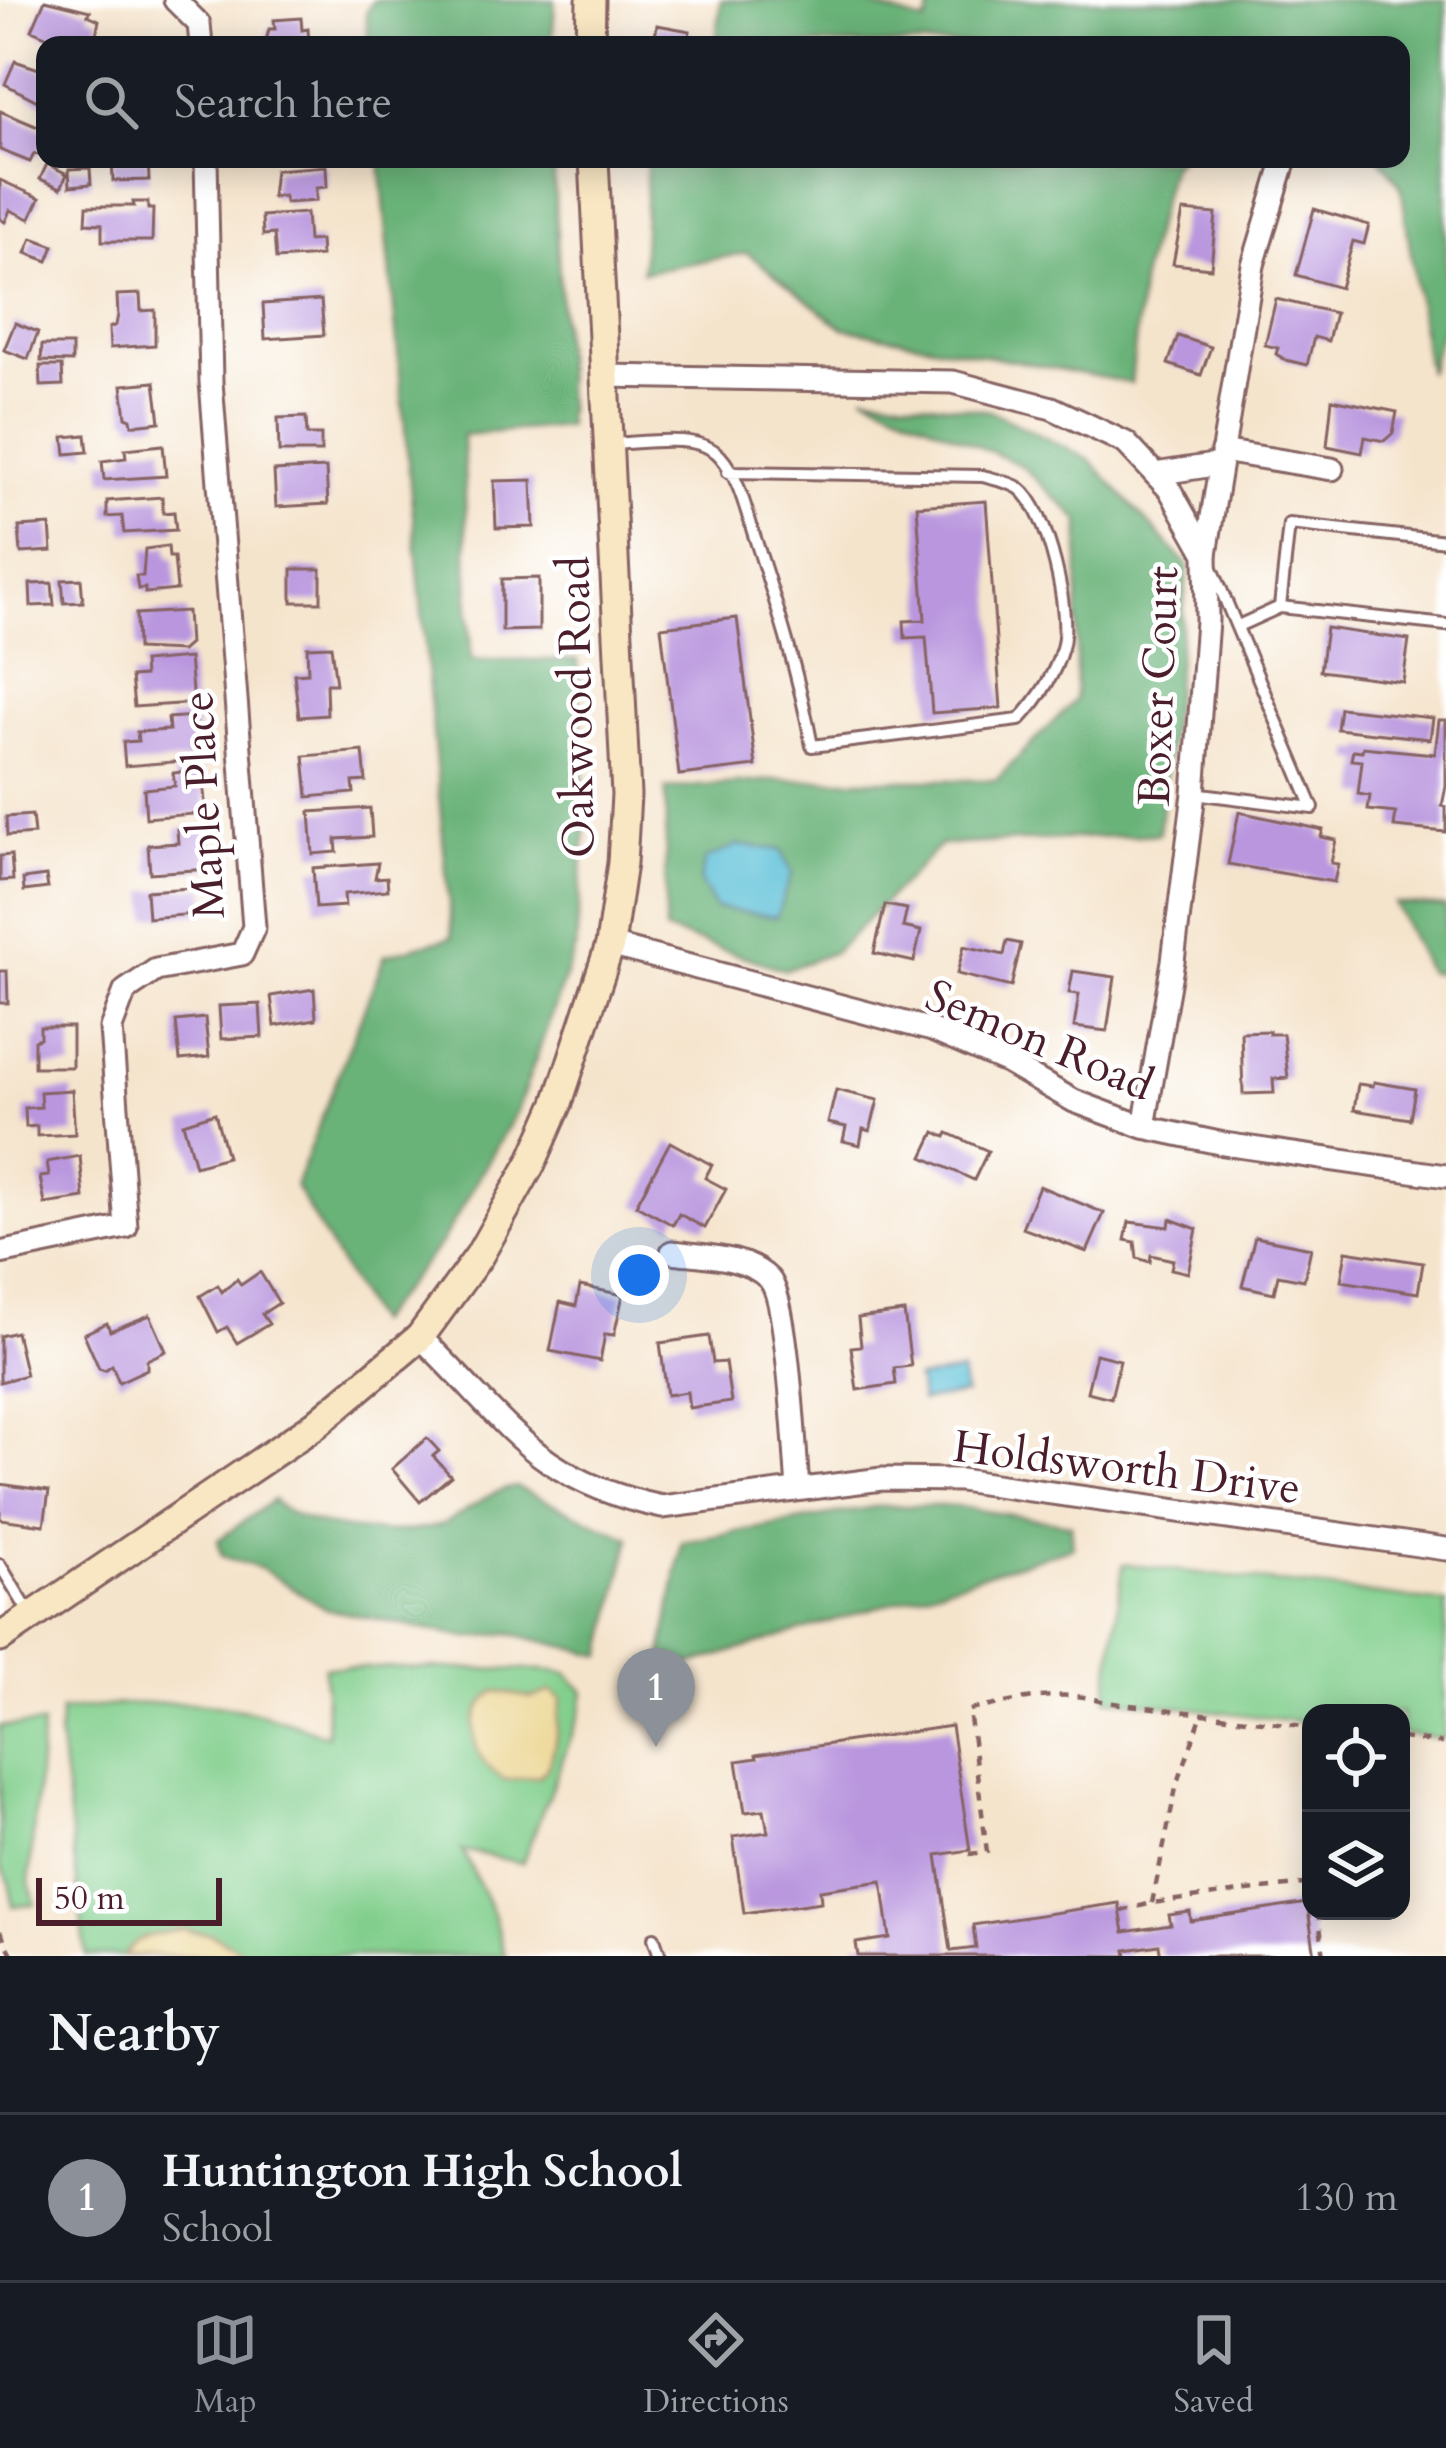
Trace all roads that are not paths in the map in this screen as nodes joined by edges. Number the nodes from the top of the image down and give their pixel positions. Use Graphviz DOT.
graph roads {
  1 [pos="175,0"];
  2 [pos="591,0"];
  3 [pos="200,36"];
  4 [pos="590,36"];
  5 [pos="206,168"];
  6 [pos="594,168"];
  7 [pos="1282,168"];
  8 [pos="605,376"];
  9 [pos="610,444"];
  10 [pos="1221,458"];
  11 [pos="1333,469"];
  12 [pos="728,472"];
  13 [pos="1155,474"];
  14 [pos="1446,541"];
  15 [pos="1206,554"];
  16 [pos="1280,607"];
  17 [pos="1446,625"];
  18 [pos="1238,626"];
  19 [pos="1194,793"];
  20 [pos="610,945"];
  21 [pos="1144,1127"];
  22 [pos="1446,1176"];
  23 [pos="672,1252"];
  24 [pos="0,1253"];
  25 [pos="420,1337"];
  26 [pos="797,1489"];
  27 [pos="1446,1549"];
  28 [pos="0,1565"];
  29 [pos="32,1617"];
  30 [pos="0,1638"];
  31 [pos="654,1938"];
  32 [pos="660,1956"];
  1 -- 3 [label="street"];
  2 -- 4 [label="main road"];
  5 -- 24 [label="street, Maple Place"];
  6 -- 8 [label="main road, Oakwood Road"];
  7 -- 10 [label="street"];
  8 -- 9 [label="main road, Oakwood Road"];
  8 -- 13 [label="street, Boxer Court"];
  9 -- 12 [label="lane"];
  9 -- 20 [label="main road, Oakwood Road"];
  10 -- 11 [label="street"];
  10 -- 13 [label="street"];
  10 -- 15 [label="street"];
  12 -- 12 [label="lane"];
  13 -- 15 [label="street, Boxer Court"];
  14 -- 16 [label="lane"];
  15 -- 18 [label="lane"];
  15 -- 19 [label="street, Boxer Court"];
  16 -- 17 [label="lane"];
  16 -- 18 [label="lane"];
  18 -- 19 [label="lane"];
  19 -- 21 [label="street, Boxer Court"];
  20 -- 21 [label="street, Semon Road"];
  20 -- 25 [label="main road, Oakwood Road"];
  21 -- 22 [label="street, Semon Road"];
  23 -- 26 [label="street"];
  25 -- 26 [label="street, Holdsworth Drive"];
  25 -- 29 [label="main road, Oakwood Road"];
  26 -- 27 [label="street, Holdsworth Drive"];
  28 -- 29 [label="lane"];
  29 -- 30 [label="main road, Oakwood Road"];
  31 -- 32 [label="lane"];
}
